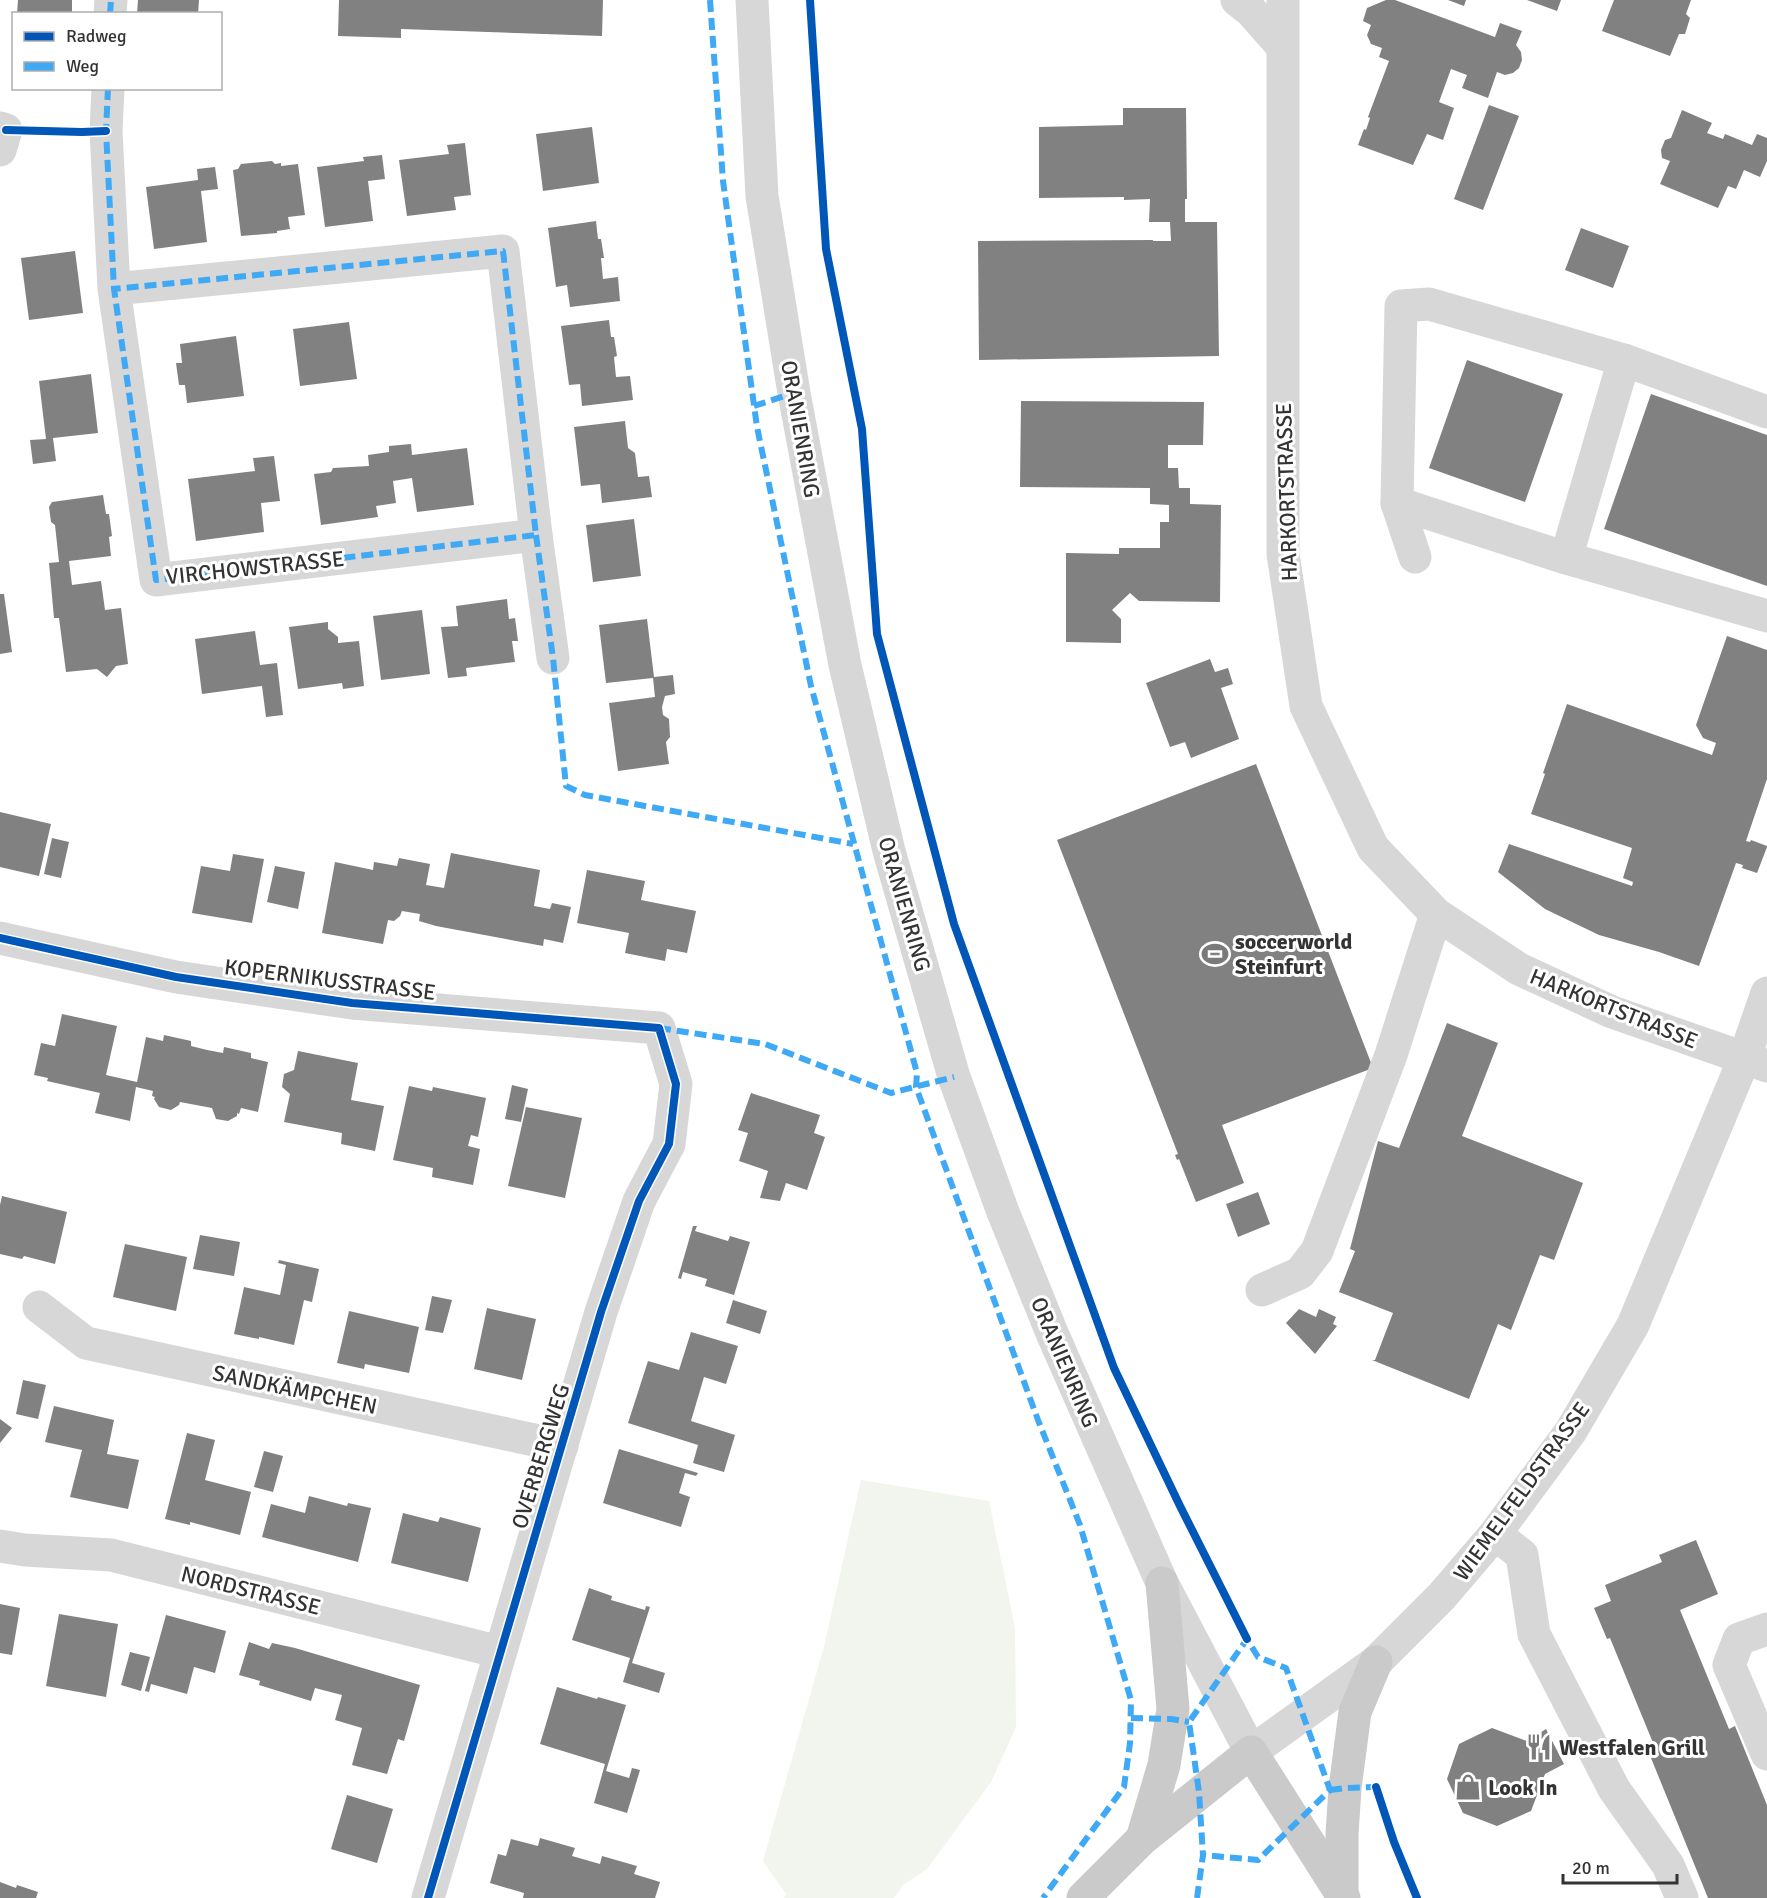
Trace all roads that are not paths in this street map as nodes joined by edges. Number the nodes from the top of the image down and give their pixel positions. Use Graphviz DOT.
graph roads {
  1 [pos="752,0"];
  2 [pos="1237,0"];
  3 [pos="1283,0"];
  4 [pos="1282,46"];
  5 [pos="108,90"];
  6 [pos="114,289"];
  7 [pos="1624,360"];
  8 [pos="1767,412"];
  9 [pos="1397,503"];
  10 [pos="536,535"];
  11 [pos="1415,557"];
  12 [pos="1566,558"];
  13 [pos="1767,616"];
  14 [pos="553,657"];
  15 [pos="1436,914"];
  16 [pos="0,938"];
  17 [pos="1767,993"];
  18 [pos="659,1028"];
  19 [pos="1756,1063"];
  20 [pos="1262,1290"];
  21 [pos="39,1307"];
  22 [pos="562,1446"];
  23 [pos="1495,1534"];
  24 [pos="0,1546"];
  25 [pos="1162,1583"];
  26 [pos="1767,1629"];
  27 [pos="500,1652"];
  28 [pos="1376,1662"];
  29 [pos="1251,1752"];
  30 [pos="1767,1754"];
  31 [pos="1142,1839"];
  32 [pos="1343,1896"];
  33 [pos="428,1898"];
  34 [pos="1083,1898"];
  35 [pos="1682,1898"];
  1 -- 25 [label="street, ORANIENRING"];
  2 -- 4 [label="street"];
  3 -- 4 [label="street, HARKORTSTRASSE"];
  4 -- 15 [label="street, HARKORTSTRASSE"];
  5 -- 6 [label="street, VIRCHOWSTRASSE"];
  6 -- 10 [label="street, VIRCHOWSTRASSE"];
  6 -- 10 [label="street"];
  7 -- 8 [label="street"];
  7 -- 9 [label="street"];
  7 -- 12 [label="street"];
  9 -- 11 [label="street"];
  9 -- 12 [label="street"];
  10 -- 14 [label="street"];
  12 -- 13 [label="street"];
  15 -- 19 [label="street, HARKORTSTRASSE"];
  15 -- 20 [label="street"];
  16 -- 18 [label="street, KOPERNIKUSSTRASSE"];
  17 -- 19 [label="street, WIEMELFELDSTRASSE"];
  18 -- 22 [label="street, OVERBERGWEG"];
  19 -- 23 [label="street, WIEMELFELDSTRASSE"];
  21 -- 22 [label="street, SANDKÄMPCHEN"];
  22 -- 27 [label="street, OVERBERGWEG"];
  23 -- 28 [label="street, WIEMELFELDSTRASSE"];
  23 -- 35 [label="street"];
  24 -- 27 [label="street, NORDSTRASSE"];
  25 -- 29 [label="street, ORANIENRING"];
  25 -- 31 [label="main road"];
  26 -- 30 [label="street"];
  27 -- 33 [label="street, OVERBERGWEG"];
  28 -- 29 [label="street, WIEMELFELDSTRASSE"];
  28 -- 32 [label="main road"];
  29 -- 31 [label="main road"];
  29 -- 32 [label="main road"];
  31 -- 34 [label="main road"];
}
